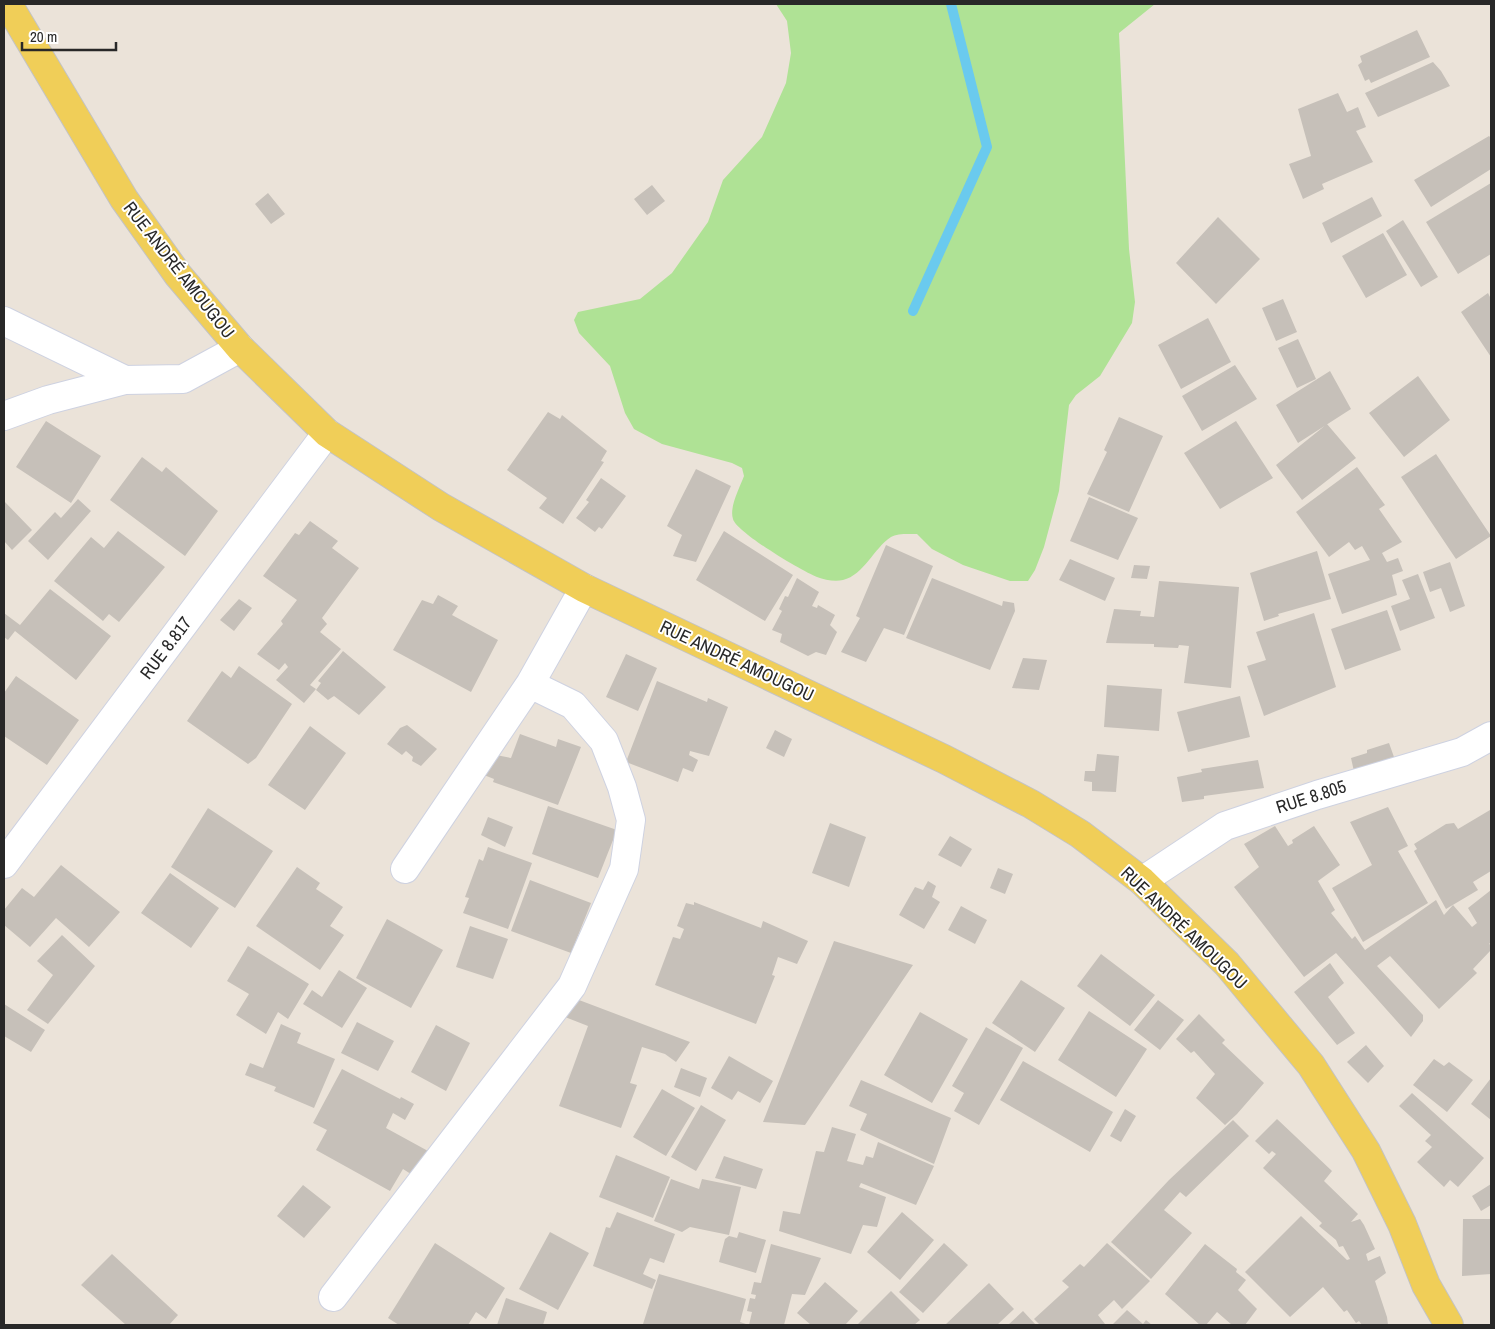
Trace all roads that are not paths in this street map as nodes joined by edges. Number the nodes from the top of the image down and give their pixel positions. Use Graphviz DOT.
graph roads {
  1 [pos="13,5"];
  2 [pos="4,321"];
  3 [pos="240,348"];
  4 [pos="124,380"];
  5 [pos="4,416"];
  6 [pos="327,433"];
  7 [pos="584,588"];
  8 [pos="530,684"];
  9 [pos="1491,736"];
  10 [pos="4,864"];
  11 [pos="404,869"];
  12 [pos="1142,882"];
  13 [pos="333,1297"];
  14 [pos="1449,1325"];
  1 -- 3 [label="main road, RUE ANDRÉ AMOUGOU"];
  2 -- 4 [label="street"];
  3 -- 4 [label="street"];
  3 -- 6 [label="main road, RUE ANDRÉ AMOUGOU"];
  4 -- 5 [label="street"];
  6 -- 7 [label="main road, RUE ANDRÉ AMOUGOU"];
  6 -- 10 [label="street, RUE 8.817"];
  7 -- 8 [label="street"];
  7 -- 12 [label="main road, RUE ANDRÉ AMOUGOU"];
  8 -- 11 [label="street"];
  8 -- 13 [label="street"];
  9 -- 12 [label="street, RUE 8.805"];
  12 -- 14 [label="main road, RUE ANDRÉ AMOUGOU"];
}
